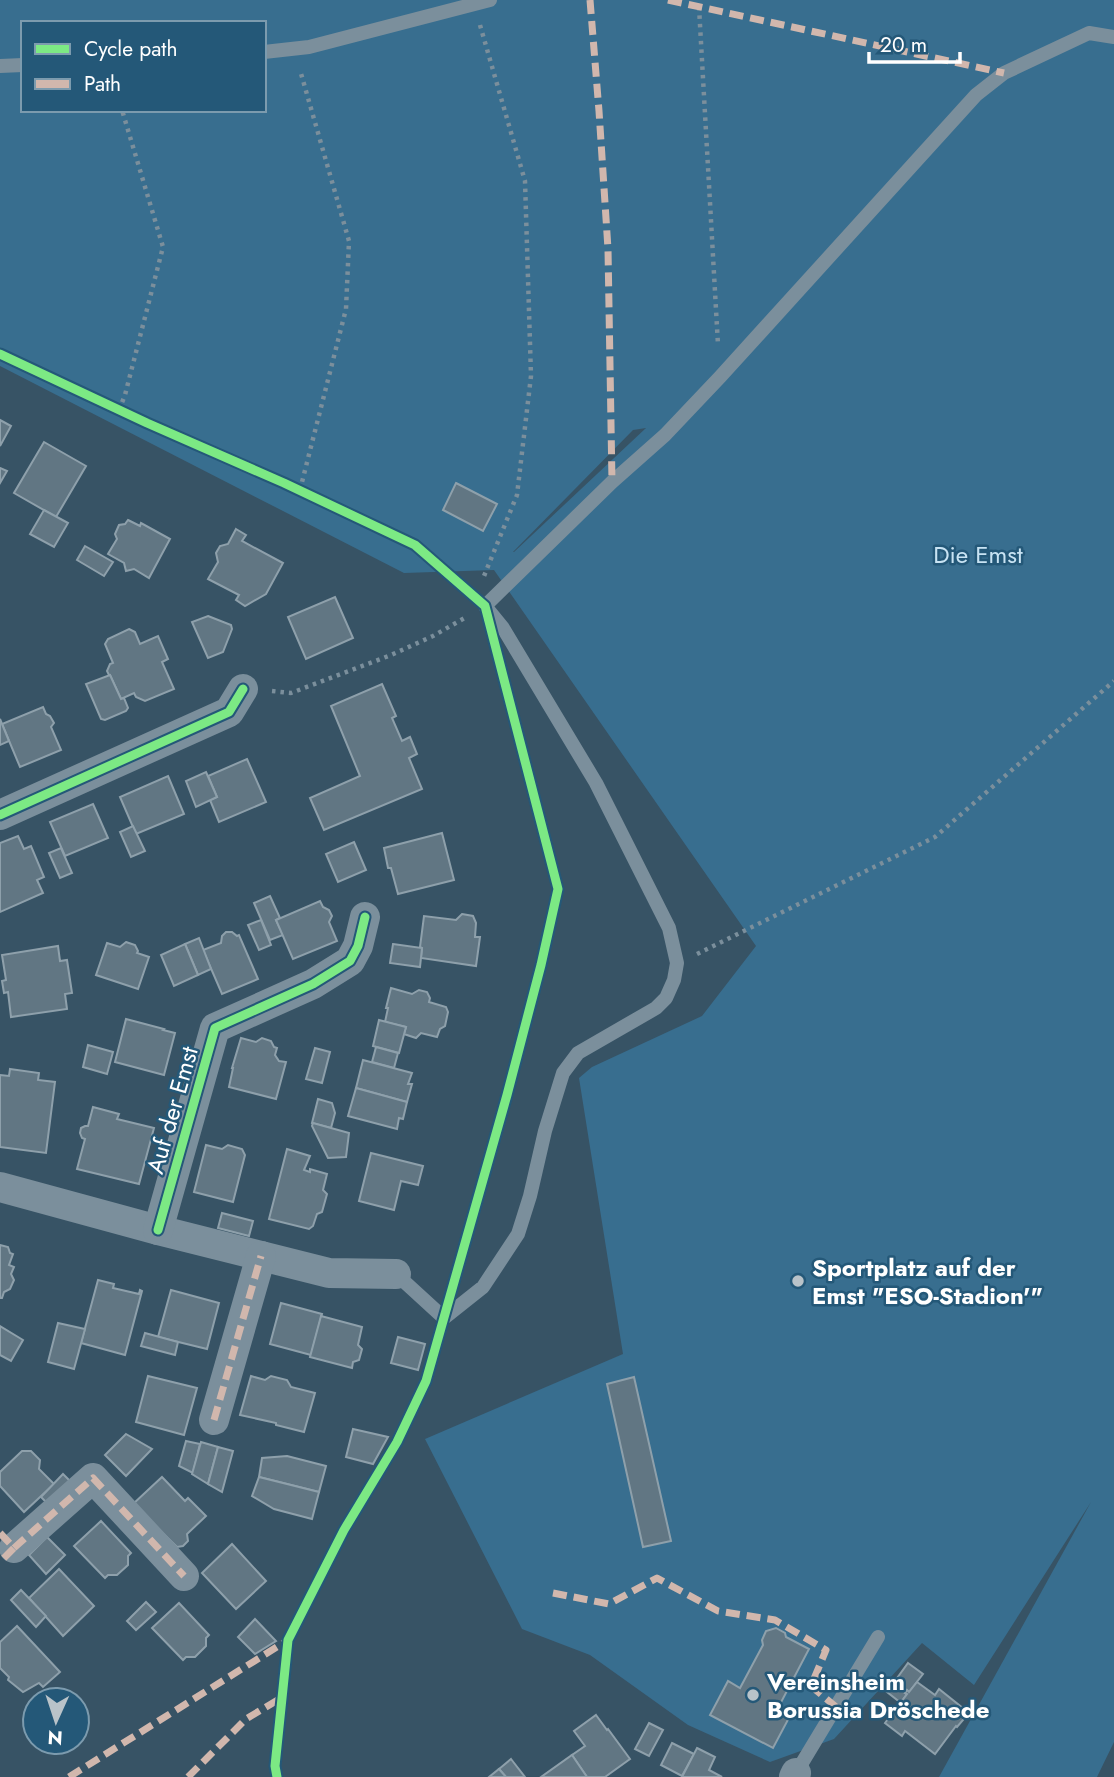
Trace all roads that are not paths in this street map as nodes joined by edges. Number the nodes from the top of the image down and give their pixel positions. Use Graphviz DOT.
graph roads {
  1 [pos="490,0"];
  2 [pos="1114,37"];
  3 [pos="266,52"];
  4 [pos="21,65"];
  5 [pos="0,66"];
  6 [pos="243,689"];
  7 [pos="0,815"];
  8 [pos="365,917"];
  9 [pos="0,1187"];
  10 [pos="158,1230"];
  11 [pos="261,1256"];
  12 [pos="396,1274"];
  13 [pos="214,1420"];
  14 [pos="5,1547"];
  15 [pos="184,1576"];
  16 [pos="878,1637"];
  17 [pos="795,1775"];
  1 -- 3 [label="lane"];
  2 -- 12 [label="lane"];
  4 -- 5 [label="lane"];
  6 -- 7 [label="street"];
  8 -- 10 [label="street, Auf der Emst"];
  9 -- 10 [label="street"];
  10 -- 11 [label="street"];
  11 -- 12 [label="street"];
  11 -- 13 [label="street"];
  14 -- 15 [label="street"];
  16 -- 17 [label="lane"];
}
